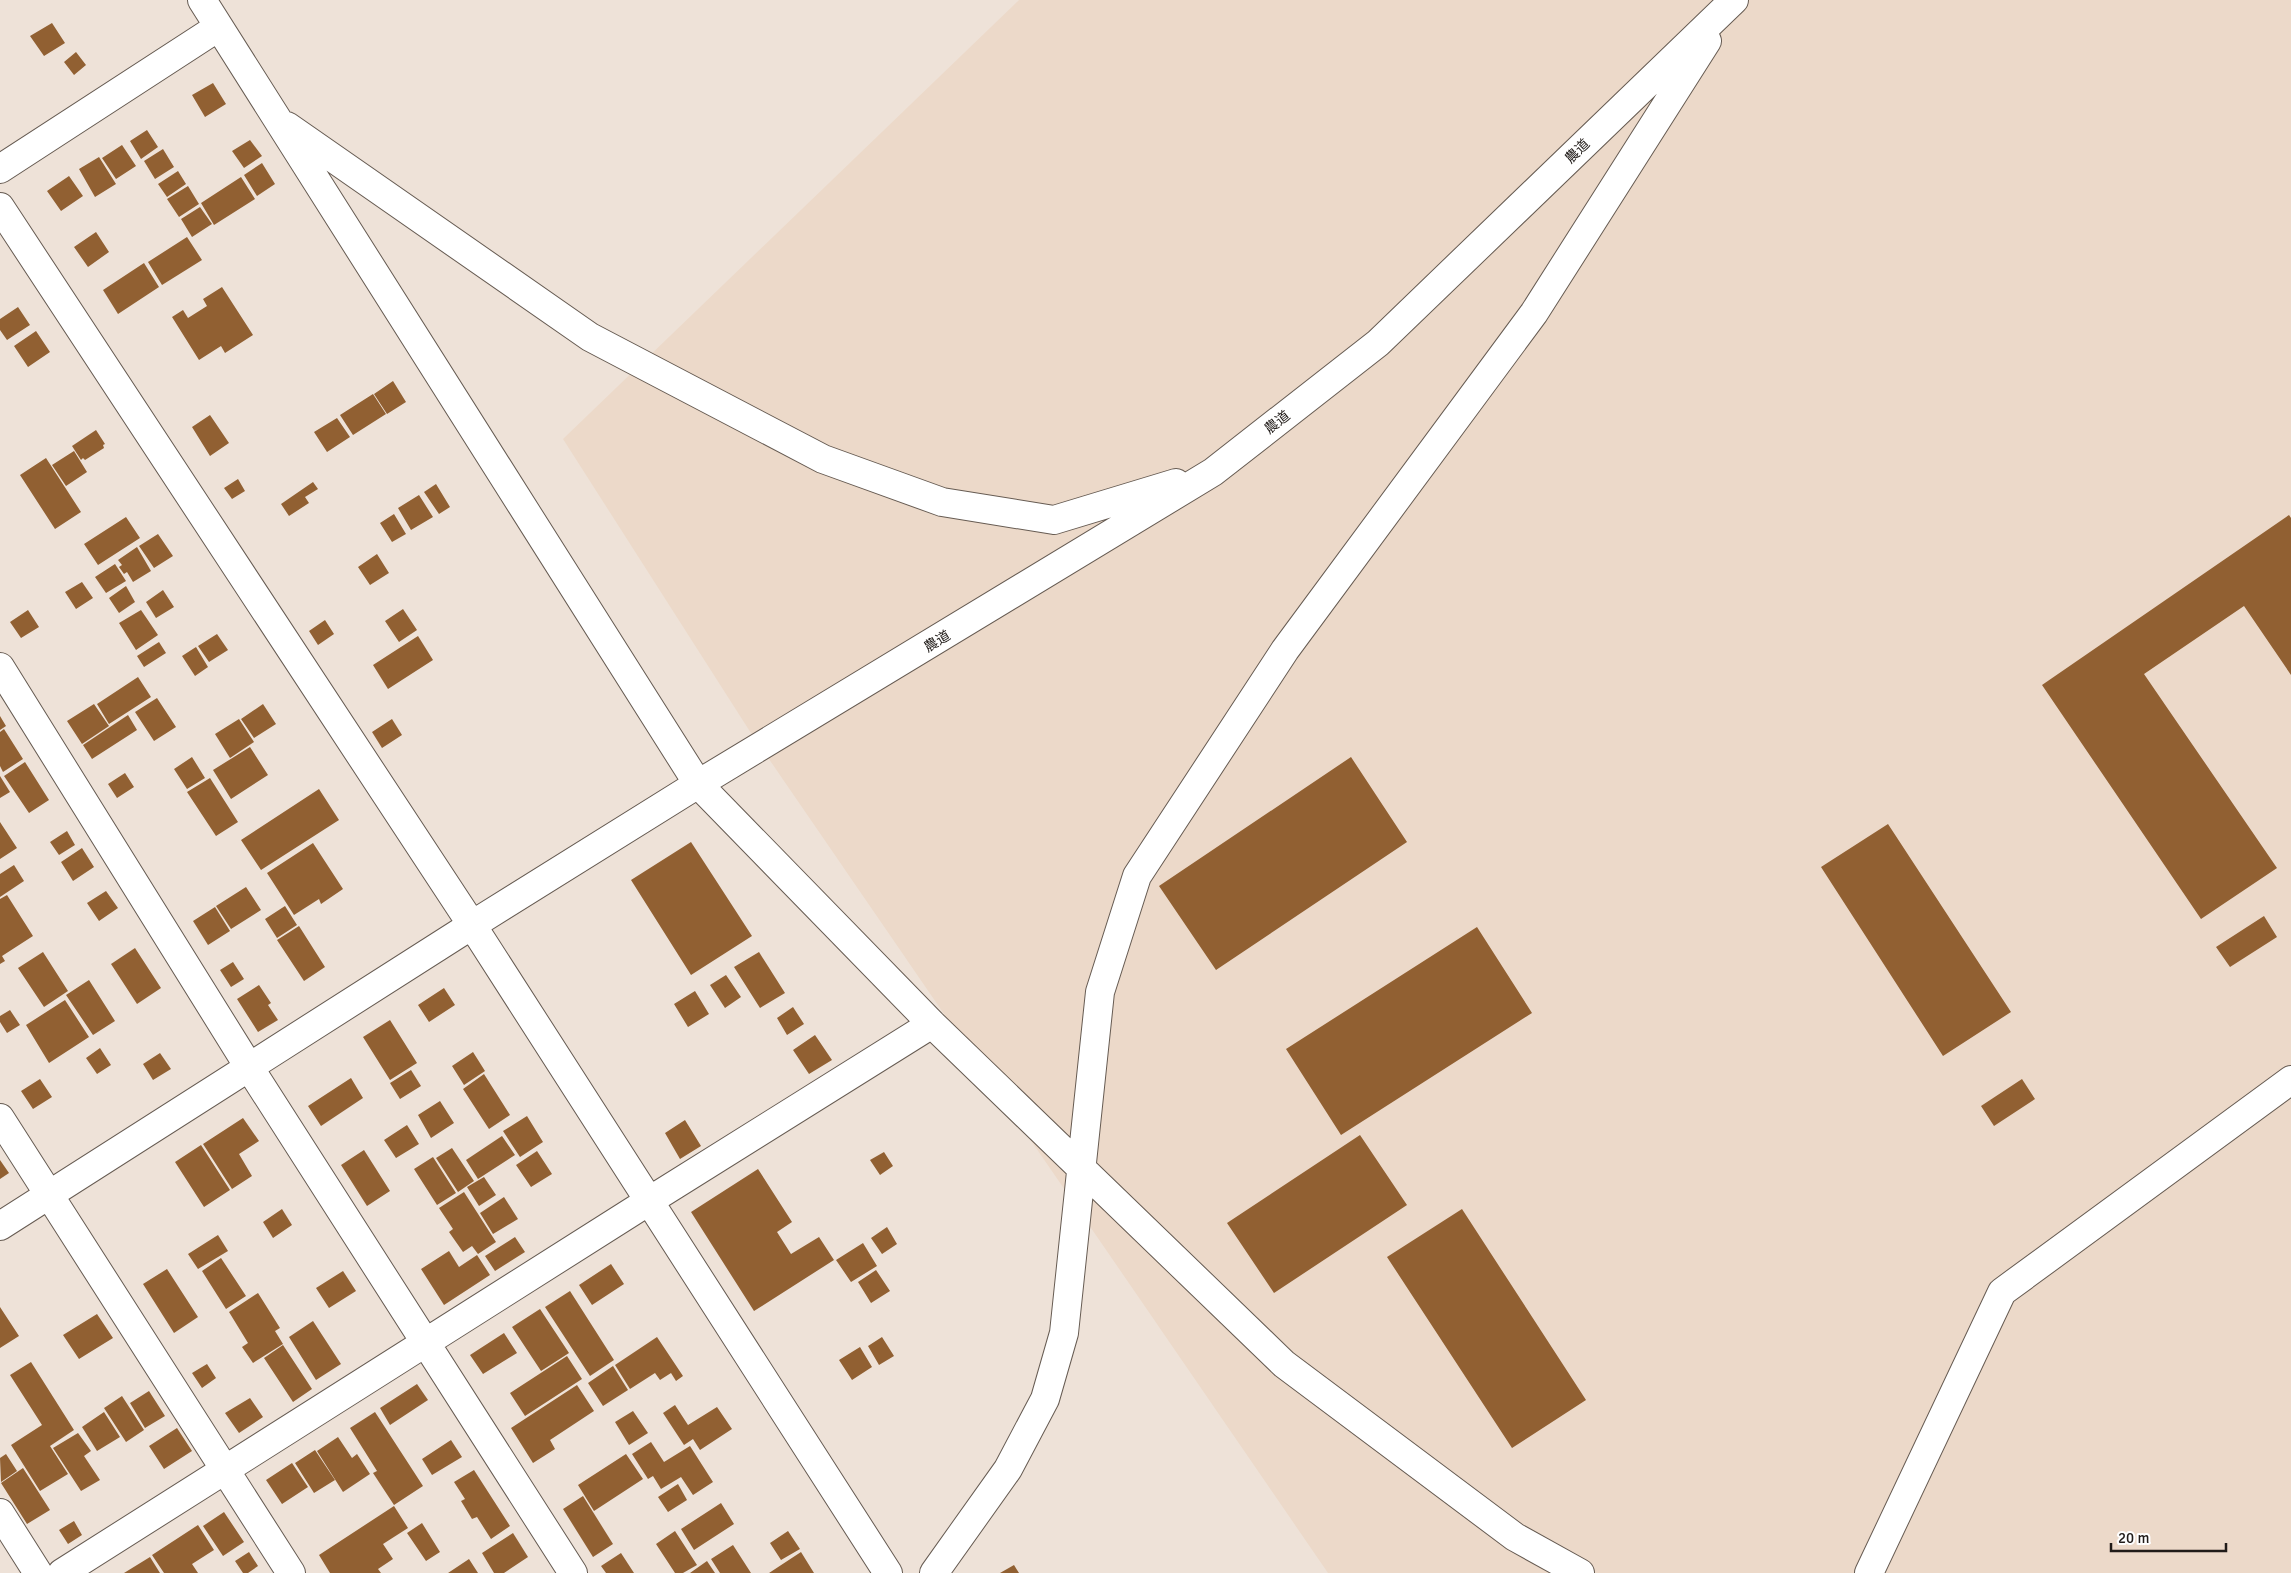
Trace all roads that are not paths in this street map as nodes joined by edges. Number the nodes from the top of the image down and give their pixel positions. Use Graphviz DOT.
graph roads {
  1 [pos="202,0"];
  2 [pos="1732,2"];
  3 [pos="217,28"];
  4 [pos="276,119"];
  5 [pos="0,169"];
  6 [pos="0,206"];
  7 [pos="1213,472"];
  8 [pos="0,667"];
  9 [pos="698,784"];
  10 [pos="472,925"];
  11 [pos="932,1024"];
  12 [pos="249,1067"];
  13 [pos="2291,1080"];
  14 [pos="0,1118"];
  15 [pos="1082,1170"];
  16 [pos="49,1195"];
  17 [pos="649,1200"];
  18 [pos="0,1226"];
  19 [pos="426,1343"];
  20 [pos="225,1470"];
  21 [pos="0,1513"];
  22 [pos="38,1573"];
  23 [pos="62,1573"];
  24 [pos="291,1573"];
  25 [pos="574,1573"];
  26 [pos="888,1573"];
  27 [pos="934,1573"];
  28 [pos="1580,1573"];
  29 [pos="1869,1573"];
  1 -- 3 [label="street"];
  2 -- 7 [label="street, 農道"];
  2 -- 15 [label="street"];
  3 -- 4 [label="street"];
  3 -- 5 [label="street"];
  4 -- 7 [label="street"];
  4 -- 9 [label="street"];
  6 -- 10 [label="street"];
  7 -- 9 [label="street, 農道"];
  8 -- 12 [label="street"];
  9 -- 10 [label="street, 農道"];
  9 -- 11 [label="street"];
  10 -- 12 [label="street, 農道"];
  10 -- 17 [label="street"];
  11 -- 15 [label="street"];
  11 -- 17 [label="street"];
  12 -- 16 [label="street, 農道"];
  12 -- 19 [label="street"];
  13 -- 29 [label="street"];
  14 -- 16 [label="street"];
  15 -- 27 [label="street"];
  15 -- 28 [label="street"];
  16 -- 18 [label="street, 農道"];
  16 -- 20 [label="street"];
  17 -- 19 [label="street"];
  17 -- 26 [label="street"];
  19 -- 20 [label="street"];
  19 -- 25 [label="street"];
  20 -- 23 [label="street"];
  20 -- 24 [label="street"];
  21 -- 22 [label="street"];
}
